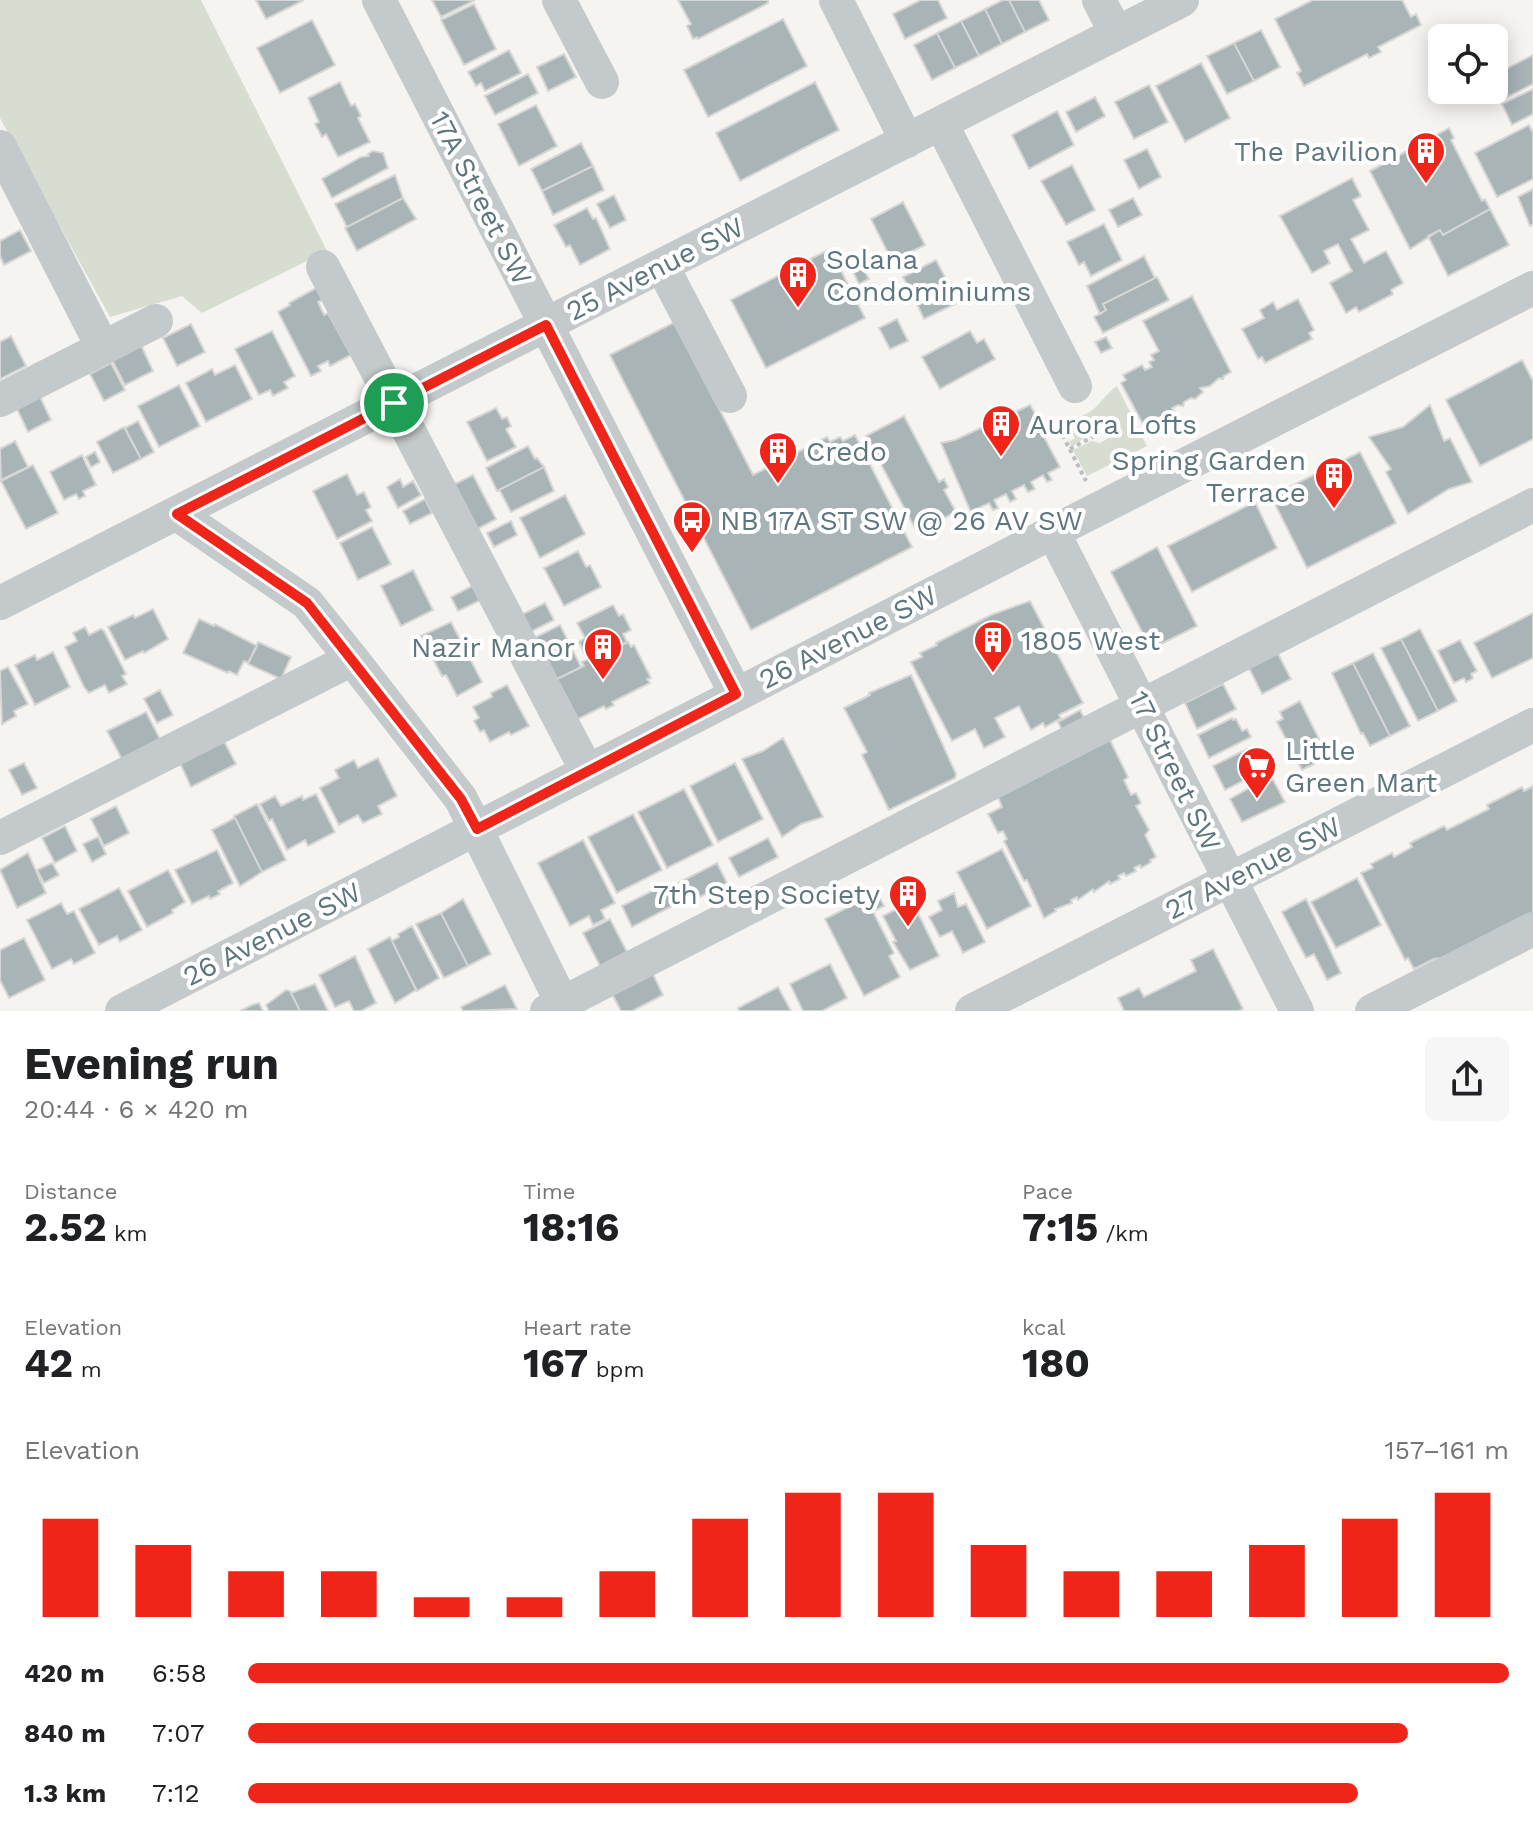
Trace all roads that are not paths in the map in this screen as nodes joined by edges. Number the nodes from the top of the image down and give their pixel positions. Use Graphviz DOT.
graph roads {
  1 [pos="379,0"];
  2 [pos="559,0"];
  3 [pos="836,0"];
  4 [pos="1099,0"];
  5 [pos="1182,0"];
  6 [pos="1116,33"];
  7 [pos="602,82"];
  8 [pos="941,123"];
  9 [pos="907,141"];
  10 [pos="0,147"];
  11 [pos="662,266"];
  12 [pos="323,267"];
  13 [pos="1533,288"];
  14 [pos="156,321"];
  15 [pos="546,325"];
  16 [pos="103,348"];
  17 [pos="1075,386"];
  18 [pos="730,396"];
  19 [pos="0,400"];
  20 [pos="394,403"];
  21 [pos="1533,505"];
  22 [pos="177,514"];
  23 [pos="1053,532"];
  24 [pos="2,598"];
  25 [pos="352,659"];
  26 [pos="736,694"];
  27 [pos="1143,705"];
  28 [pos="1533,725"];
  29 [pos="587,771"];
  30 [pos="477,829"];
  31 [pos="0,838"];
  32 [pos="1230,880"];
  33 [pos="1533,929"];
  34 [pos="558,1008"];
  35 [pos="122,1011"];
  36 [pos="972,1011"];
  37 [pos="1297,1011"];
  38 [pos="1372,1011"];
  1 -- 15 [label="street, 17A Street SW"];
  2 -- 7 [label="street"];
  3 -- 9 [label="street"];
  4 -- 6 [label="street"];
  5 -- 6 [label="street, 25 Avenue SW"];
  6 -- 8 [label="street, 25 Avenue SW"];
  8 -- 9 [label="street, 25 Avenue SW"];
  8 -- 17 [label="street"];
  9 -- 11 [label="street, 25 Avenue SW"];
  10 -- 16 [label="street"];
  11 -- 15 [label="street, 25 Avenue SW"];
  11 -- 18 [label="street"];
  12 -- 20 [label="street"];
  13 -- 23 [label="street, 26 Avenue SW"];
  14 -- 16 [label="street"];
  15 -- 20 [label="street, 25 Avenue SW"];
  15 -- 26 [label="street, 17A Street SW"];
  16 -- 19 [label="street"];
  20 -- 22 [label="street, 25 Avenue SW"];
  20 -- 29 [label="street"];
  21 -- 27 [label="street"];
  22 -- 24 [label="street, 25 Avenue SW"];
  22 -- 25 [label="street"];
  23 -- 26 [label="street, 26 Avenue SW"];
  23 -- 27 [label="street, 17 Street SW"];
  25 -- 30 [label="street"];
  25 -- 31 [label="street"];
  26 -- 29 [label="street, 26 Avenue SW"];
  27 -- 32 [label="street, 17 Street SW"];
  27 -- 34 [label="street"];
  28 -- 32 [label="street, 27 Avenue SW"];
  29 -- 30 [label="street, 26 Avenue SW"];
  30 -- 34 [label="street"];
  30 -- 35 [label="street, 26 Avenue SW"];
  32 -- 36 [label="street, 27 Avenue SW"];
  32 -- 37 [label="street, 17 Street SW"];
  33 -- 38 [label="street"];
}
